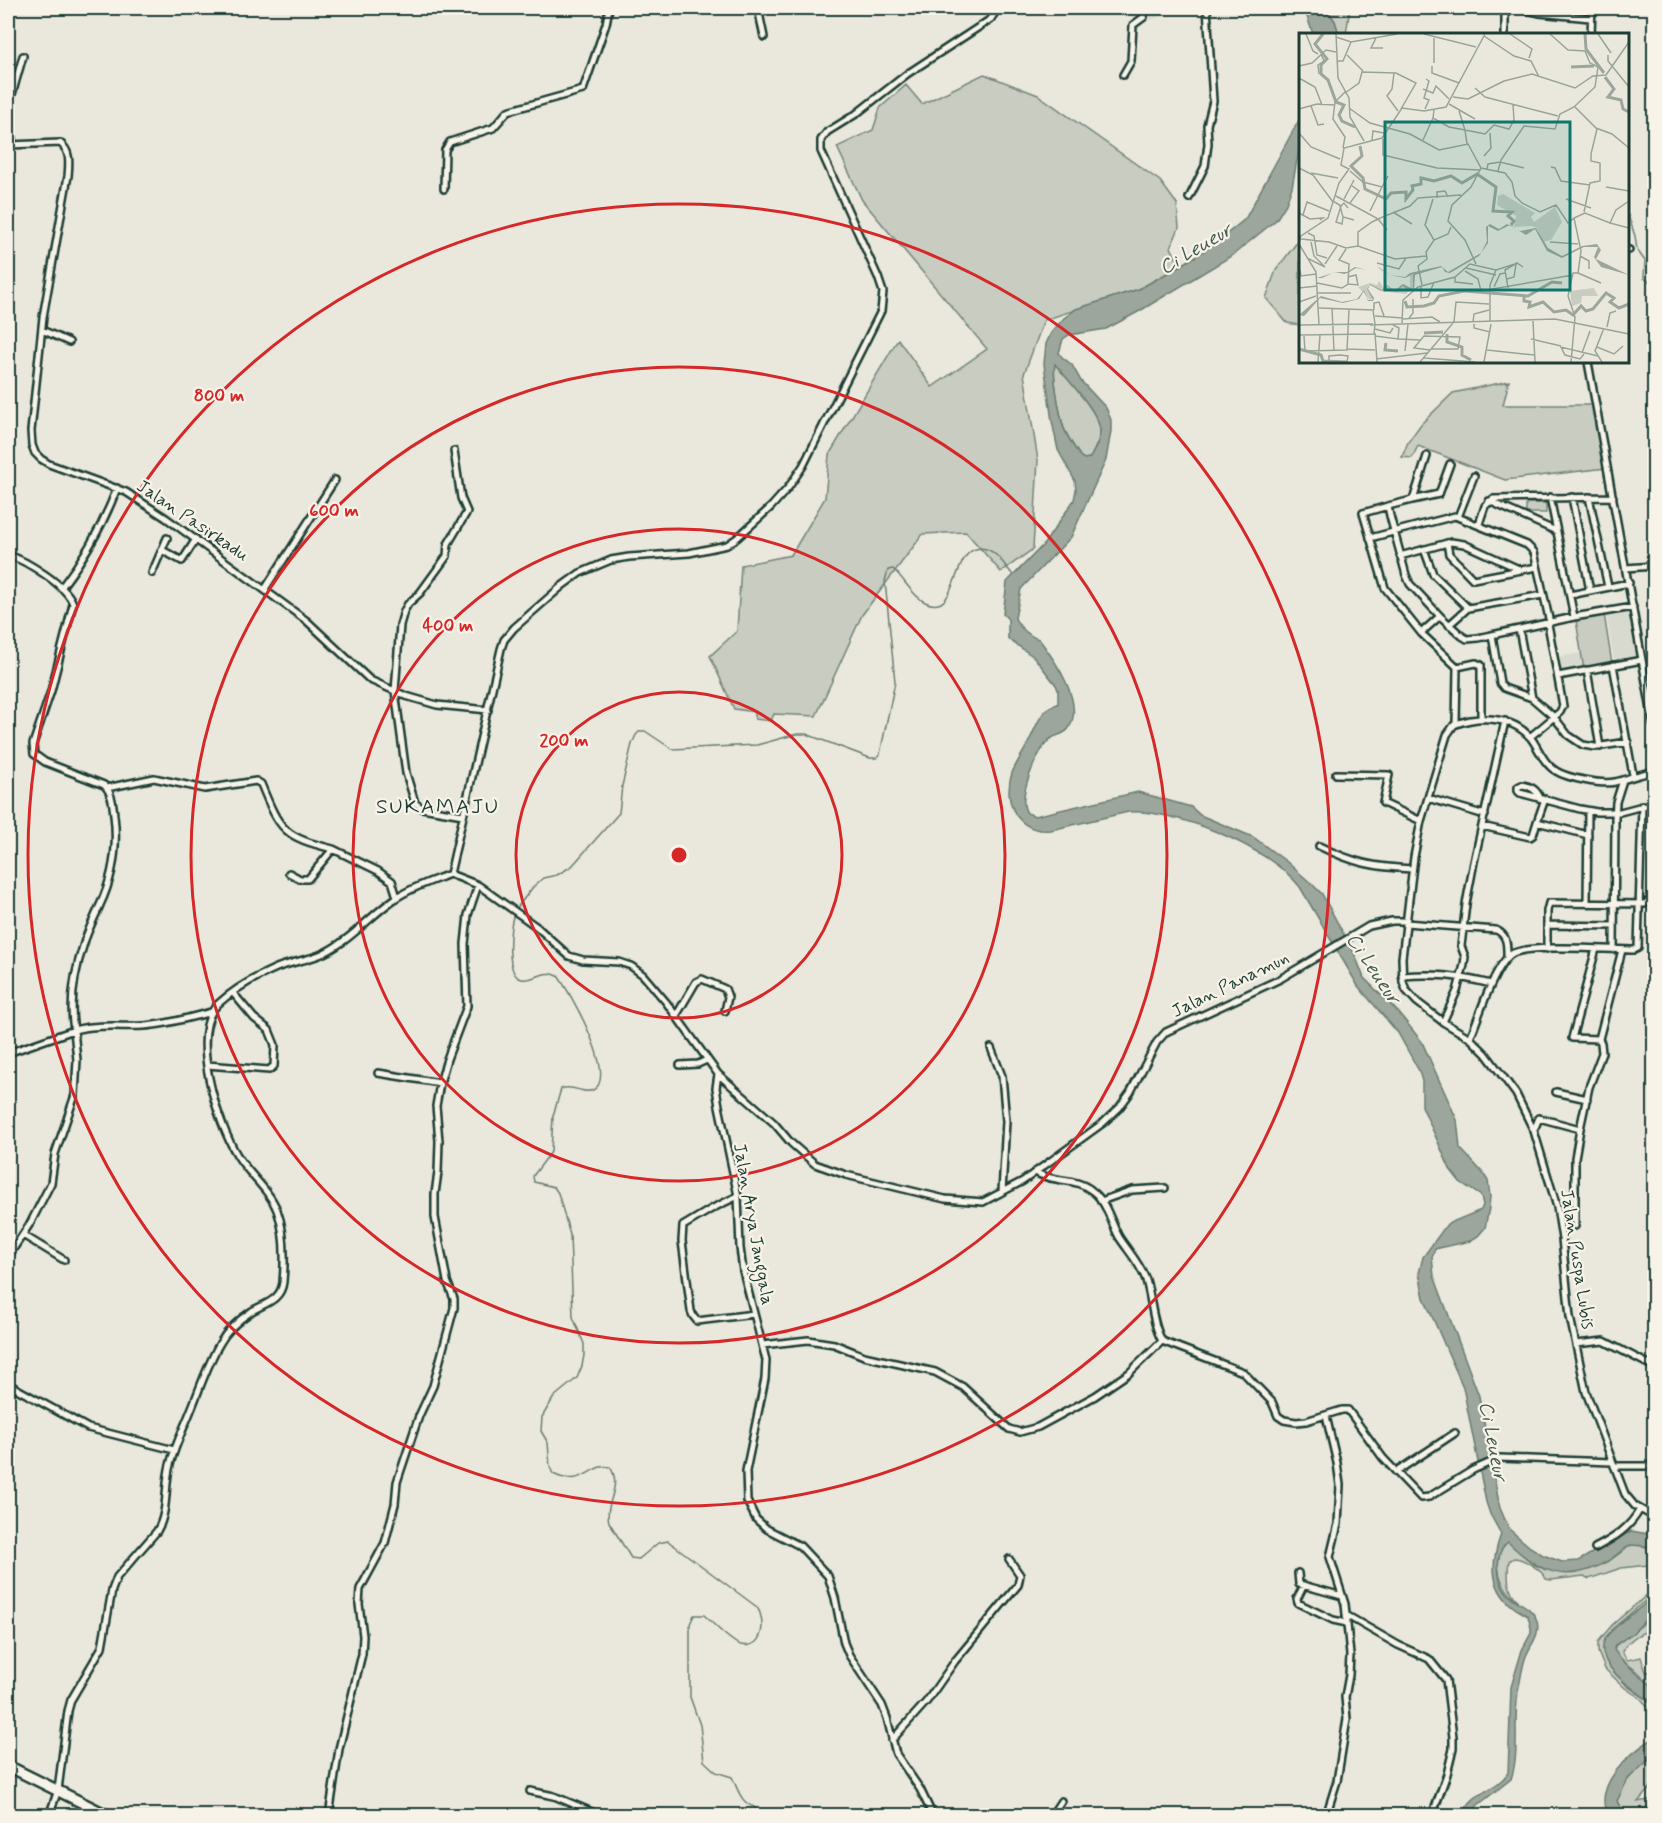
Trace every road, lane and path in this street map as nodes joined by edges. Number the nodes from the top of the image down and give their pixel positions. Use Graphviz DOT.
graph roads {
  1 [pos="609,8"];
  2 [pos="758,8"];
  3 [pos="994,8"];
  4 [pos="1143,8"];
  5 [pos="1207,8"];
  6 [pos="1505,8"];
  7 [pos="1518,8"];
  8 [pos="1592,8"];
  9 [pos="1590,18"];
  10 [pos="1505,33"];
  11 [pos="1591,33"];
  12 [pos="764,37"];
  13 [pos="23,56"];
  14 [pos="1123,75"];
  15 [pos="10,145"];
  16 [pos="444,189"];
  17 [pos="1189,198"];
  18 [pos="42,330"];
  19 [pos="69,342"];
  20 [pos="1587,363"];
  21 [pos="454,451"];
  22 [pos="1426,456"];
  23 [pos="1450,464"];
  24 [pos="1474,476"];
  25 [pos="335,480"];
  26 [pos="117,488"];
  27 [pos="1550,497"];
  28 [pos="1572,497"];
  29 [pos="1589,497"];
  30 [pos="1613,497"];
  31 [pos="1412,500"];
  32 [pos="1489,501"];
  33 [pos="1388,506"];
  34 [pos="1458,517"];
  35 [pos="1479,524"];
  36 [pos="1394,531"];
  37 [pos="1556,531"];
  38 [pos="167,538"];
  39 [pos="1371,538"];
  40 [pos="196,539"];
  41 [pos="1447,543"];
  42 [pos="1424,549"];
  43 [pos="162,550"];
  44 [pos="8,555"];
  45 [pos="1400,556"];
  46 [pos="1654,566"];
  47 [pos="1538,567"];
  48 [pos="1626,568"];
  49 [pos="1521,570"];
  50 [pos="152,573"];
  51 [pos="1629,583"];
  52 [pos="1608,587"];
  53 [pos="61,588"];
  54 [pos="265,589"];
  55 [pos="1590,591"];
  56 [pos="1543,595"];
  57 [pos="1570,596"];
  58 [pos="1633,607"];
  59 [pos="1468,608"];
  60 [pos="1440,616"];
  61 [pos="1574,617"];
  62 [pos="1549,623"];
  63 [pos="1449,625"];
  64 [pos="1519,629"];
  65 [pos="1421,633"];
  66 [pos="1492,635"];
  67 [pos="1642,660"];
  68 [pos="1613,665"];
  69 [pos="1457,667"];
  70 [pos="1587,670"];
  71 [pos="1558,676"];
  72 [pos="395,691"];
  73 [pos="1532,698"];
  74 [pos="488,710"];
  75 [pos="1554,717"];
  76 [pos="1481,719"];
  77 [pos="1505,721"];
  78 [pos="1456,724"];
  79 [pos="1654,726"];
  80 [pos="1530,737"];
  81 [pos="1628,742"];
  82 [pos="1600,747"];
  83 [pos="1654,772"];
  84 [pos="1336,774"];
  85 [pos="1633,775"];
  86 [pos="1623,780"];
  87 [pos="108,788"];
  88 [pos="1428,798"];
  89 [pos="1654,803"];
  90 [pos="1642,805"];
  91 [pos="1588,811"];
  92 [pos="1615,812"];
  93 [pos="463,815"];
  94 [pos="1485,815"];
  95 [pos="1421,821"];
  96 [pos="1537,822"];
  97 [pos="1482,826"];
  98 [pos="1588,835"];
  99 [pos="1319,846"];
  100 [pos="333,849"];
  101 [pos="1412,869"];
  102 [pos="289,873"];
  103 [pos="450,874"];
  104 [pos="478,885"];
  105 [pos="1654,896"];
  106 [pos="397,897"];
  107 [pos="1587,903"];
  108 [pos="1614,903"];
  109 [pos="1640,904"];
  110 [pos="1406,922"];
  111 [pos="1547,925"];
  112 [pos="1614,926"];
  113 [pos="1463,927"];
  114 [pos="1547,949"];
  115 [pos="1596,950"];
  116 [pos="1614,950"];
  117 [pos="1622,950"];
  118 [pos="1508,957"];
  119 [pos="1402,976"];
  120 [pos="1461,976"];
  121 [pos="1491,984"];
  122 [pos="233,993"];
  123 [pos="726,1011"];
  124 [pos="212,1012"];
  125 [pos="675,1016"];
  126 [pos="1443,1022"];
  127 [pos="74,1030"];
  128 [pos="1470,1038"];
  129 [pos="1599,1039"];
  130 [pos="991,1048"];
  131 [pos="8,1053"];
  132 [pos="707,1059"];
  133 [pos="207,1065"];
  134 [pos="680,1065"];
  135 [pos="378,1073"];
  136 [pos="718,1074"];
  137 [pos="440,1083"];
  138 [pos="1556,1092"];
  139 [pos="1587,1099"];
  140 [pos="1580,1129"];
  141 [pos="1533,1130"];
  142 [pos="1035,1172"];
  143 [pos="1165,1188"];
  144 [pos="1002,1192"];
  145 [pos="738,1196"];
  146 [pos="1101,1201"];
  147 [pos="1575,1226"];
  148 [pos="23,1235"];
  149 [pos="8,1257"];
  150 [pos="64,1260"];
  151 [pos="754,1314"];
  152 [pos="1162,1341"];
  153 [pos="1576,1344"];
  154 [pos="762,1345"];
  155 [pos="1654,1367"];
  156 [pos="8,1384"];
  157 [pos="1326,1416"];
  158 [pos="1455,1434"];
  159 [pos="174,1450"];
  160 [pos="1613,1464"];
  161 [pos="1654,1466"];
  162 [pos="1396,1472"];
  163 [pos="1640,1509"];
  164 [pos="1654,1517"];
  165 [pos="1595,1548"];
  166 [pos="1009,1559"];
  167 [pos="1298,1573"];
  168 [pos="1304,1585"];
  169 [pos="1342,1596"];
  170 [pos="1346,1615"];
  171 [pos="1347,1623"];
  172 [pos="892,1740"];
  173 [pos="8,1766"];
  174 [pos="58,1790"];
  175 [pos="531,1791"];
  176 [pos="1061,1801"];
  177 [pos="49,1815"];
  178 [pos="108,1815"];
  179 [pos="329,1815"];
  180 [pos="602,1815"];
  181 [pos="933,1815"];
  182 [pos="1051,1815"];
  183 [pos="1326,1815"];
  184 [pos="1432,1815"];
  1 -- 16 [label="street"];
  2 -- 12 [label="street"];
  3 -- 74 [label="street"];
  4 -- 14 [label="street"];
  5 -- 17 [label="street"];
  6 -- 10 [label="street"];
  7 -- 9 [label="street"];
  8 -- 9 [label="street"];
  9 -- 11 [label="street"];
  13 -- 15 [label="street"];
  15 -- 18 [label="street, Jalan Pasirkadu"];
  18 -- 19 [label="street"];
  18 -- 26 [label="street, Jalan Pasirkadu"];
  20 -- 30 [label="street"];
  21 -- 72 [label="street"];
  22 -- 31 [label="street"];
  23 -- 31 [label="street"];
  24 -- 34 [label="street"];
  25 -- 54 [label="street"];
  26 -- 40 [label="street, Jalan Pasirkadu"];
  26 -- 53 [label="street"];
  27 -- 28 [label="street"];
  27 -- 32 [label="street"];
  27 -- 37 [label="street"];
  28 -- 29 [label="street"];
  28 -- 55 [label="street"];
  29 -- 30 [label="street"];
  29 -- 52 [label="street"];
  30 -- 48 [label="street"];
  31 -- 33 [label="street"];
  32 -- 35 [label="street"];
  32 -- 37 [label="street"];
  33 -- 36 [label="street"];
  33 -- 39 [label="street"];
  34 -- 35 [label="street"];
  34 -- 36 [label="street"];
  35 -- 47 [label="street"];
  36 -- 39 [label="street"];
  36 -- 45 [label="street"];
  37 -- 57 [label="street"];
  38 -- 43 [label="street"];
  39 -- 65 [label="street"];
  40 -- 43 [label="street"];
  40 -- 54 [label="street, Jalan Pasirkadu"];
  41 -- 42 [label="street"];
  41 -- 49 [label="street"];
  41 -- 49 [label="street"];
  42 -- 45 [label="street"];
  42 -- 59 [label="street"];
  43 -- 50 [label="street"];
  44 -- 53 [label="street"];
  45 -- 60 [label="street"];
  46 -- 48 [label="street"];
  47 -- 49 [label="street"];
  47 -- 56 [label="street"];
  48 -- 51 [label="street"];
  51 -- 52 [label="street"];
  51 -- 58 [label="street"];
  52 -- 55 [label="street"];
  53 -- 87 [label="street"];
  54 -- 72 [label="street, Jalan Pasirkadu"];
  55 -- 57 [label="street"];
  56 -- 59 [label="street"];
  56 -- 62 [label="street"];
  57 -- 61 [label="street"];
  58 -- 61 [label="street"];
  58 -- 67 [label="street"];
  59 -- 63 [label="street"];
  60 -- 63 [label="street"];
  60 -- 65 [label="street"];
  61 -- 62 [label="street"];
  62 -- 64 [label="street"];
  62 -- 71 [label="street"];
  63 -- 66 [label="street"];
  64 -- 66 [label="street"];
  64 -- 73 [label="street"];
  65 -- 69 [label="street"];
  66 -- 73 [label="street"];
  67 -- 68 [label="street"];
  67 -- 79 [label="street"];
  68 -- 70 [label="street"];
  68 -- 81 [label="street"];
  69 -- 76 [label="street"];
  69 -- 78 [label="street"];
  70 -- 71 [label="street"];
  70 -- 82 [label="street"];
  71 -- 75 [label="street"];
  72 -- 74 [label="street, Jalan Pasirkadu"];
  72 -- 93 [label="street"];
  73 -- 75 [label="street"];
  74 -- 93 [label="street"];
  75 -- 80 [label="street"];
  75 -- 82 [label="street"];
  76 -- 77 [label="street"];
  76 -- 78 [label="street"];
  77 -- 80 [label="street"];
  77 -- 94 [label="street"];
  78 -- 88 [label="street"];
  80 -- 86 [label="street"];
  81 -- 82 [label="street"];
  81 -- 85 [label="street"];
  83 -- 85 [label="street"];
  84 -- 95 [label="street"];
  85 -- 86 [label="street"];
  86 -- 92 [label="street"];
  87 -- 100 [label="street"];
  87 -- 127 [label="street"];
  88 -- 94 [label="street"];
  88 -- 95 [label="street"];
  89 -- 90 [label="street"];
  90 -- 92 [label="street"];
  90 -- 109 [label="street"];
  91 -- 92 [label="street"];
  91 -- 96 [label="street"];
  91 -- 98 [label="street"];
  92 -- 108 [label="street"];
  93 -- 103 [label="street"];
  94 -- 97 [label="street"];
  95 -- 101 [label="street"];
  96 -- 97 [label="street"];
  96 -- 98 [label="street"];
  97 -- 113 [label="street"];
  98 -- 107 [label="street"];
  99 -- 101 [label="street"];
  100 -- 102 [label="street"];
  100 -- 106 [label="street"];
  101 -- 110 [label="street"];
  103 -- 104 [label="street, Jalan Panamun"];
  103 -- 106 [label="street"];
  104 -- 125 [label="street, Jalan Panamun"];
  104 -- 137 [label="street"];
  105 -- 109 [label="street"];
  106 -- 122 [label="street"];
  107 -- 108 [label="street"];
  107 -- 111 [label="street"];
  108 -- 109 [label="street"];
  108 -- 112 [label="street"];
  109 -- 117 [label="street"];
  110 -- 113 [label="street, Jalan Panamun"];
  110 -- 119 [label="street"];
  110 -- 142 [label="street, Jalan Panamun"];
  111 -- 112 [label="street"];
  111 -- 114 [label="street"];
  112 -- 116 [label="street"];
  113 -- 118 [label="street, Jalan Panamun"];
  113 -- 120 [label="street"];
  114 -- 115 [label="street"];
  114 -- 118 [label="street"];
  115 -- 116 [label="street"];
  115 -- 129 [label="street"];
  116 -- 117 [label="street"];
  117 -- 129 [label="street"];
  118 -- 121 [label="street"];
  119 -- 120 [label="street"];
  119 -- 126 [label="street, Jalan Puspa Lubis"];
  120 -- 121 [label="street"];
  120 -- 126 [label="street"];
  121 -- 128 [label="street"];
  122 -- 124 [label="street"];
  122 -- 133 [label="street"];
  123 -- 125 [label="street"];
  124 -- 127 [label="street"];
  124 -- 133 [label="street"];
  125 -- 132 [label="street, Jalan Panamun"];
  126 -- 128 [label="street, Jalan Puspa Lubis"];
  127 -- 131 [label="street"];
  127 -- 148 [label="street"];
  128 -- 141 [label="street, Jalan Puspa Lubis"];
  129 -- 139 [label="street"];
  130 -- 144 [label="street"];
  132 -- 134 [label="street"];
  132 -- 136 [label="street, Jalan Panamun"];
  133 -- 159 [label="street"];
  135 -- 137 [label="street"];
  136 -- 144 [label="street, Jalan Panamun"];
  136 -- 145 [label="street, Jalan Arya Janggala"];
  137 -- 179 [label="street"];
  138 -- 139 [label="street"];
  139 -- 140 [label="street"];
  140 -- 141 [label="street"];
  140 -- 147 [label="street"];
  141 -- 153 [label="street, Jalan Puspa Lubis"];
  142 -- 144 [label="street, Jalan Panamun"];
  142 -- 146 [label="street"];
  143 -- 146 [label="street"];
  145 -- 151 [label="street, Jalan Arya Janggala"];
  145 -- 151 [label="street"];
  146 -- 152 [label="street"];
  148 -- 149 [label="street"];
  148 -- 150 [label="street"];
  151 -- 154 [label="street, Jalan Arya Janggala"];
  152 -- 154 [label="street"];
  152 -- 157 [label="street"];
  153 -- 155 [label="street"];
  153 -- 160 [label="street, Jalan Puspa Lubis"];
  154 -- 172 [label="street, Jalan Arya Janggala"];
  156 -- 159 [label="street"];
  157 -- 162 [label="street"];
  157 -- 169 [label="street"];
  158 -- 162 [label="street"];
  159 -- 174 [label="street"];
  160 -- 161 [label="street"];
  160 -- 162 [label="street"];
  160 -- 163 [label="street, Jalan Puspa Lubis"];
  163 -- 164 [label="street, Jalan Puspa Lubis"];
  163 -- 165 [label="street"];
  166 -- 172 [label="street"];
  167 -- 168 [label="street"];
  168 -- 169 [label="street"];
  168 -- 171 [label="street"];
  169 -- 170 [label="street"];
  170 -- 171 [label="street"];
  170 -- 184 [label="street"];
  171 -- 183 [label="street"];
  172 -- 181 [label="street, Jalan Arya Janggala"];
  173 -- 174 [label="highway"];
  174 -- 177 [label="street"];
  174 -- 178 [label="highway"];
  175 -- 180 [label="street"];
  176 -- 182 [label="street"];
}
